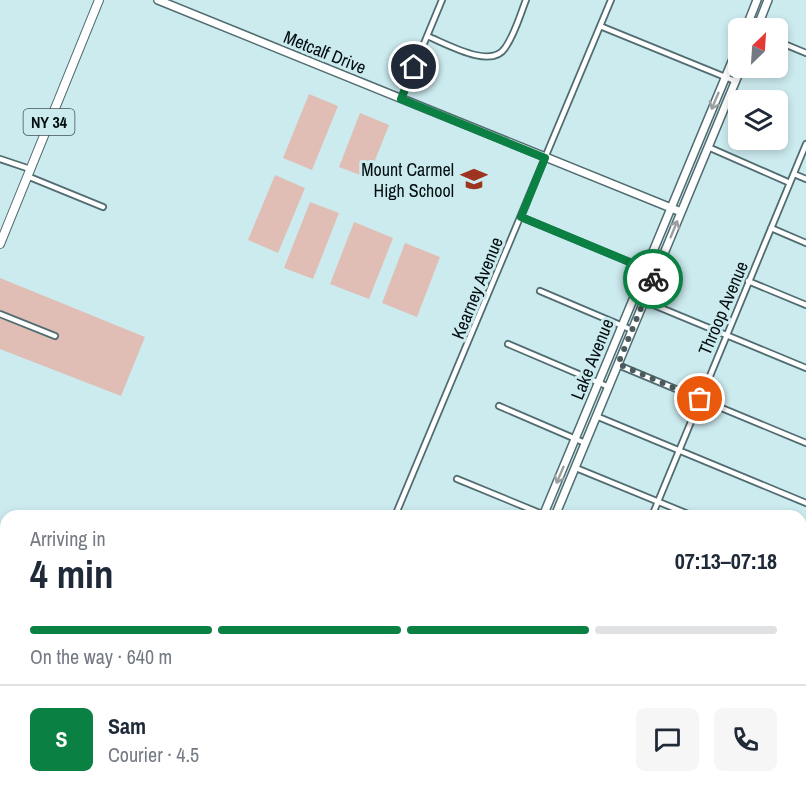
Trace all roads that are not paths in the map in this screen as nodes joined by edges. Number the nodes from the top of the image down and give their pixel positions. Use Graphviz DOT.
graph roads {
  1 [pos="99,0"];
  2 [pos="159,0"];
  3 [pos="442,0"];
  4 [pos="526,0"];
  5 [pos="611,0"];
  6 [pos="757,0"];
  7 [pos="768,0"];
  8 [pos="750,18"];
  9 [pos="761,18"];
  10 [pos="600,26"];
  11 [pos="427,36"];
  12 [pos="788,46"];
  13 [pos="806,53"];
  14 [pos="728,70"];
  15 [pos="725,77"];
  16 [pos="736,78"];
  17 [pos="735,81"];
  18 [pos="401,99"];
  19 [pos="806,144"];
  20 [pos="708,147"];
  21 [pos="545,158"];
  22 [pos="0,159"];
  23 [pos="29,173"];
  24 [pos="794,174"];
  25 [pos="806,179"];
  26 [pos="790,183"];
  27 [pos="103,207"];
  28 [pos="671,209"];
  29 [pos="681,212"];
  30 [pos="521,217"];
  31 [pos="771,228"];
  32 [pos="0,243"];
  33 [pos="806,243"];
  34 [pos="646,268"];
  35 [pos="656,273"];
  36 [pos="748,281"];
  37 [pos="540,291"];
  38 [pos="644,301"];
  39 [pos="806,305"];
  40 [pos="0,314"];
  41 [pos="622,325"];
  42 [pos="632,330"];
  43 [pos="726,335"];
  44 [pos="55,336"];
  45 [pos="508,344"];
  46 [pos="618,364"];
  47 [pos="806,368"];
  48 [pos="599,382"];
  49 [pos="609,387"];
  50 [pos="700,399"];
  51 [pos="499,406"];
  52 [pos="597,416"];
  53 [pos="575,439"];
  54 [pos="585,443"];
  55 [pos="806,443"];
  56 [pos="679,450"];
  57 [pos="576,468"];
  58 [pos="457,479"];
  59 [pos="658,501"];
  60 [pos="806,503"];
  61 [pos="398,510"];
  62 [pos="530,510"];
  63 [pos="546,510"];
  64 [pos="558,510"];
  65 [pos="654,510"];
  66 [pos="679,510"];
  1 -- 23 [label="main road, NY 34"];
  2 -- 18 [label="main road, Metcalf Drive"];
  3 -- 11 [label="street"];
  4 -- 11 [label="street"];
  5 -- 10 [label="street, Kearney Avenue"];
  6 -- 8 [label="main road"];
  7 -- 9 [label="main road"];
  10 -- 15 [label="street"];
  10 -- 21 [label="street, Kearney Avenue"];
  11 -- 18 [label="street"];
  12 -- 13 [label="street"];
  14 -- 15 [label="main road, Lake Avenue"];
  15 -- 17 [label="street"];
  15 -- 28 [label="main road, Lake Avenue, one-way"];
  16 -- 17 [label="main road, Lake Avenue"];
  17 -- 20 [label="main road, Lake Avenue"];
  18 -- 21 [label="main road, Metcalf Drive"];
  19 -- 24 [label="street, Throop Avenue"];
  20 -- 26 [label="street"];
  20 -- 29 [label="main road, Lake Avenue"];
  21 -- 28 [label="main road, Metcalf Drive"];
  21 -- 30 [label="street, Kearney Avenue"];
  22 -- 23 [label="street"];
  23 -- 27 [label="street"];
  23 -- 32 [label="main road, NY 34"];
  24 -- 25 [label="street"];
  24 -- 26 [label="street, Throop Avenue"];
  26 -- 31 [label="street, Throop Avenue"];
  28 -- 29 [label="main road, Metcalf Drive"];
  28 -- 34 [label="main road, Lake Avenue"];
  35 -- 29 [label="main road, Lake Avenue, one-way"];
  30 -- 34 [label="street"];
  30 -- 61 [label="street, Kearney Avenue"];
  31 -- 33 [label="street"];
  31 -- 36 [label="street, Throop Avenue"];
  34 -- 35 [label="street"];
  34 -- 41 [label="main road, Lake Avenue"];
  35 -- 38 [label="main road, Lake Avenue"];
  36 -- 39 [label="street"];
  36 -- 43 [label="street, Throop Avenue"];
  37 -- 41 [label="street"];
  38 -- 42 [label="main road, Lake Avenue"];
  38 -- 43 [label="street"];
  40 -- 44 [label="street"];
  41 -- 42 [label="street"];
  41 -- 48 [label="main road, Lake Avenue"];
  42 -- 46 [label="main road, Lake Avenue"];
  43 -- 47 [label="street"];
  43 -- 50 [label="street, Throop Avenue"];
  45 -- 48 [label="street"];
  46 -- 49 [label="main road, Lake Avenue"];
  46 -- 50 [label="street"];
  48 -- 49 [label="street"];
  48 -- 53 [label="main road, Lake Avenue"];
  49 -- 52 [label="main road, Lake Avenue"];
  50 -- 55 [label="street"];
  50 -- 56 [label="street, Throop Avenue"];
  51 -- 53 [label="street"];
  52 -- 54 [label="main road, Lake Avenue"];
  52 -- 56 [label="street"];
  53 -- 54 [label="street"];
  53 -- 63 [label="main road, Lake Avenue, one-way"];
  54 -- 57 [label="main road, Lake Avenue"];
  56 -- 59 [label="street, Throop Avenue"];
  56 -- 60 [label="street"];
  57 -- 59 [label="street"];
  57 -- 64 [label="main road, Lake Avenue"];
  58 -- 62 [label="street"];
  59 -- 65 [label="street, Throop Avenue"];
  59 -- 66 [label="street"];
}
